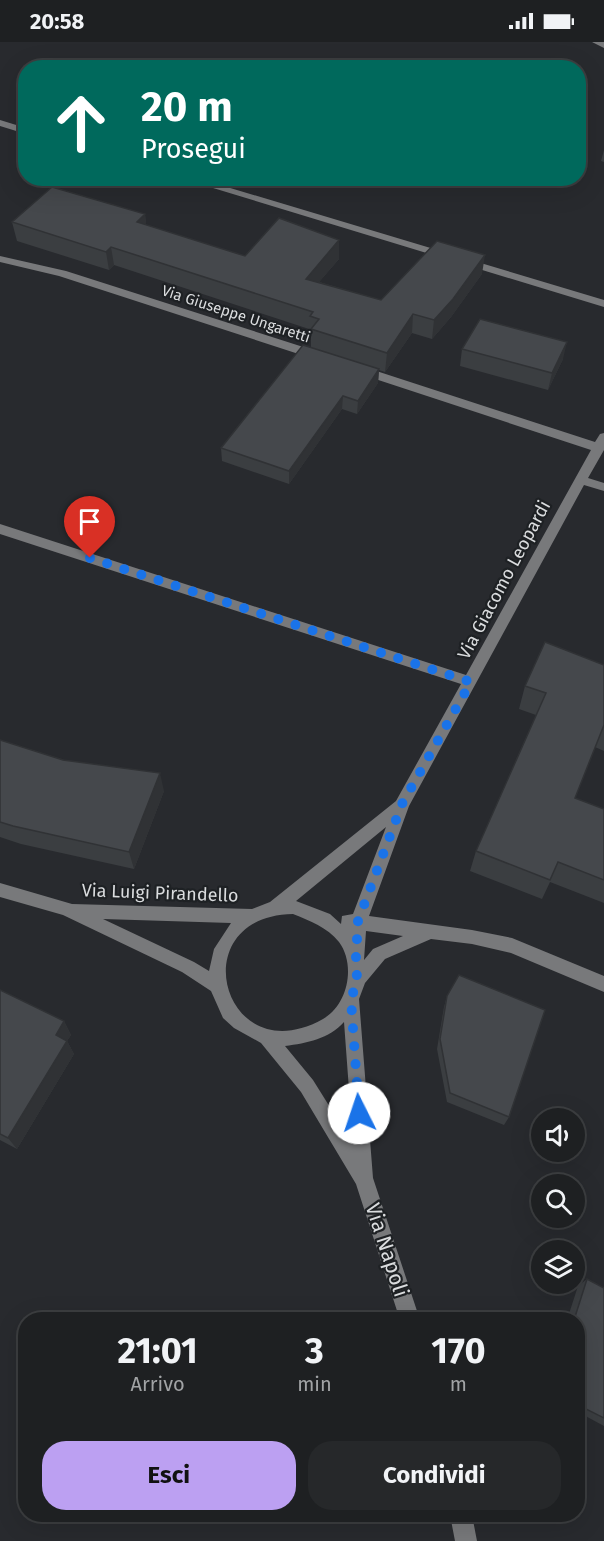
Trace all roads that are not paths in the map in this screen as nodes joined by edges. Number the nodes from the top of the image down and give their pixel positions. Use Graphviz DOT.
graph roads {
  1 [pos="596,42"];
  2 [pos="604,45"];
  3 [pos="0,123"];
  4 [pos="18,129"];
  5 [pos="212,186"];
  6 [pos="0,259"];
  7 [pos="604,304"];
  8 [pos="331,360"];
  9 [pos="353,367"];
  10 [pos="601,442"];
  11 [pos="580,480"];
  12 [pos="604,488"];
  13 [pos="0,529"];
  14 [pos="471,682"];
  15 [pos="402,804"];
  16 [pos="0,890"];
  17 [pos="275,908"];
  18 [pos="66,909"];
  19 [pos="252,916"];
  20 [pos="328,919"];
  21 [pos="358,921"];
  22 [pos="429,932"];
  23 [pos="356,957"];
  24 [pos="357,979"];
  25 [pos="604,984"];
  26 [pos="216,986"];
  27 [pos="351,1000"];
  28 [pos="268,1038"];
  29 [pos="364,1180"];
  30 [pos="407,1312"];
  31 [pos="462,1522"];
  32 [pos="466,1541"];
  1 -- 2 [label="street"];
  3 -- 4 [label="street"];
  5 -- 7 [label="street"];
  6 -- 8 [label="street, Via Giuseppe Ungaretti"];
  9 -- 10 [label="street"];
  10 -- 11 [label="street, Via Giacomo Leopardi"];
  11 -- 12 [label="street"];
  11 -- 14 [label="street, Via Giacomo Leopardi"];
  13 -- 14 [label="street"];
  14 -- 15 [label="street, Via Giacomo Leopardi"];
  15 -- 17 [label="street, Via Giacomo Leopardi"];
  15 -- 21 [label="street, Via Giacomo Leopardi"];
  16 -- 18 [label="street, Via Luigi Pirandello"];
  17 -- 19 [label="street"];
  17 -- 20 [label="street"];
  18 -- 19 [label="street, Via Luigi Pirandello"];
  18 -- 26 [label="street, Via Luigi Pirandello"];
  19 -- 26 [label="street"];
  20 -- 21 [label="street"];
  20 -- 23 [label="street"];
  21 -- 22 [label="street"];
  21 -- 23 [label="street, Via Giacomo Leopardi"];
  22 -- 24 [label="street"];
  22 -- 25 [label="street"];
  23 -- 24 [label="street"];
  24 -- 27 [label="street"];
  26 -- 28 [label="street"];
  27 -- 28 [label="street"];
  27 -- 29 [label="street, Via Napoli"];
  28 -- 29 [label="street, Via Napoli"];
  29 -- 30 [label="street, Via Napoli"];
  31 -- 32 [label="street"];
}
